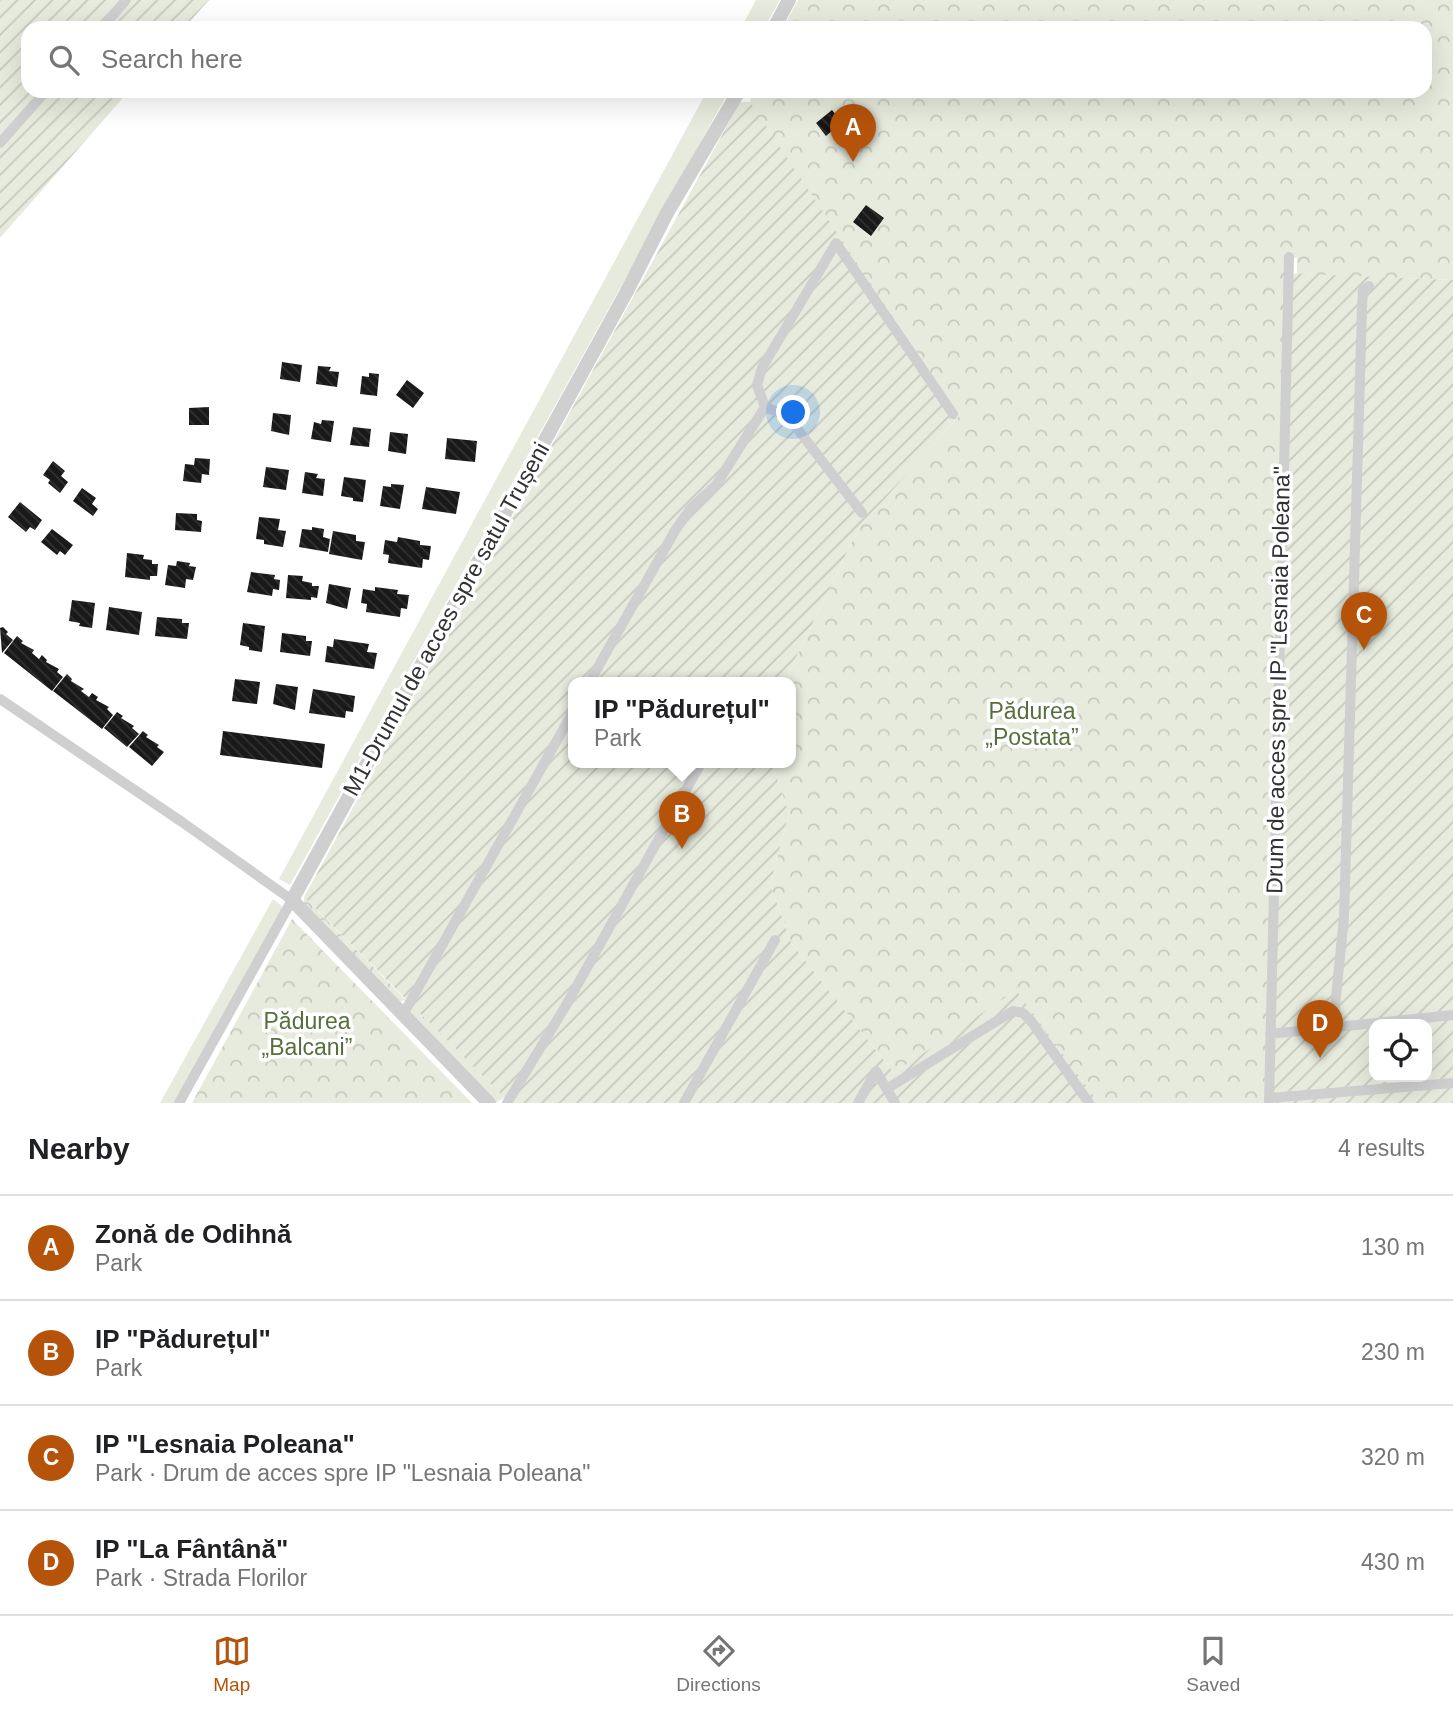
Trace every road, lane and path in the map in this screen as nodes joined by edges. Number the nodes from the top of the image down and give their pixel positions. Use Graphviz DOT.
graph roads {
  1 [pos="126,0"];
  2 [pos="789,0"];
  3 [pos="108,21"];
  4 [pos="778,21"];
  5 [pos="40,98"];
  6 [pos="735,98"];
  7 [pos="0,143"];
  8 [pos="1289,257"];
  9 [pos="1369,286"];
  10 [pos="765,407"];
  11 [pos="953,414"];
  12 [pos="862,513"];
  13 [pos="592,677"];
  14 [pos="0,699"];
  15 [pos="568,719"];
  16 [pos="698,768"];
  17 [pos="292,900"];
  18 [pos="775,940"];
  19 [pos="404,1013"];
  20 [pos="1453,1015"];
  21 [pos="1333,1027"];
  22 [pos="1270,1034"];
  23 [pos="1453,1083"];
  24 [pos="888,1088"];
  25 [pos="1269,1101"];
  26 [pos="179,1103"];
  27 [pos="489,1103"];
  28 [pos="507,1103"];
  29 [pos="684,1103"];
  30 [pos="858,1103"];
  31 [pos="895,1103"];
  32 [pos="1088,1103"];
  1 -- 3 [label="street"];
  2 -- 4 [label="street"];
  5 -- 7 [label="street"];
  6 -- 17 [label="street, M1-Drumul de acces spre satul Trușeni"];
  8 -- 22 [label="street, Drum de acces spre IP \"Lesnaia Poleana\""];
  9 -- 21 [label="street"];
  10 -- 11 [label="street"];
  10 -- 12 [label="street"];
  10 -- 13 [label="street"];
  14 -- 17 [label="street"];
  15 -- 19 [label="street"];
  16 -- 28 [label="street"];
  17 -- 19 [label="street"];
  17 -- 26 [label="street"];
  18 -- 29 [label="street"];
  19 -- 27 [label="street"];
  20 -- 21 [label="street"];
  21 -- 22 [label="street"];
  22 -- 25 [label="street, Drum de acces spre IP \"Lesnaia Poleana\""];
  23 -- 25 [label="street"];
  24 -- 30 [label="street"];
  24 -- 31 [label="street"];
  24 -- 32 [label="street"];
}
